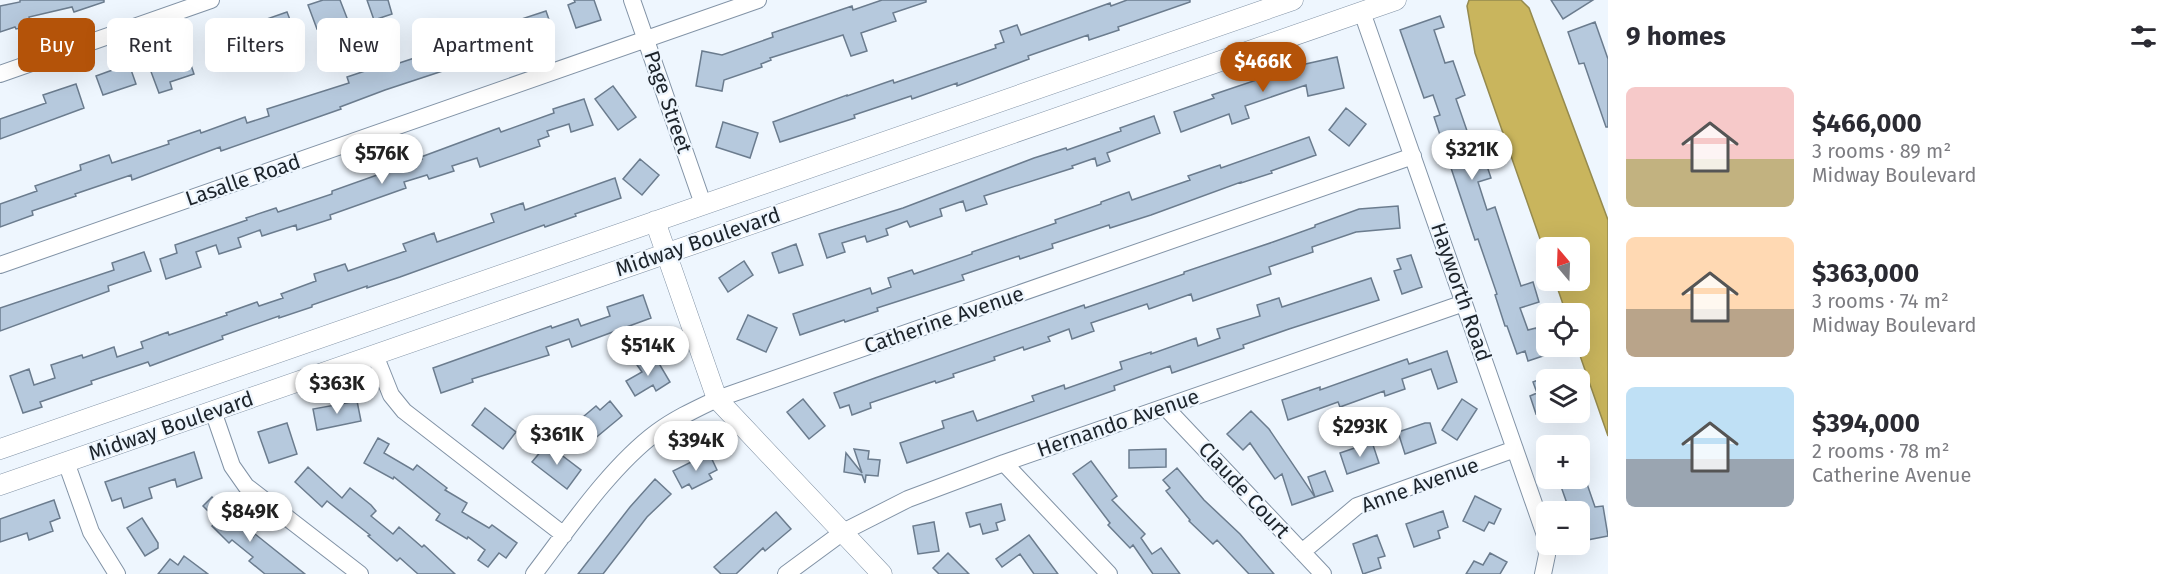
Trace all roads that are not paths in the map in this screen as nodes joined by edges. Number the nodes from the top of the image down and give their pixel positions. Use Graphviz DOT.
graph roads {
  1 [pos="211,0"];
  2 [pos="632,0"];
  3 [pos="758,0"];
  4 [pos="1293,0"];
  5 [pos="1396,0"];
  6 [pos="1362,12"];
  7 [pos="646,39"];
  8 [pos="0,74"];
  9 [pos="1413,156"];
  10 [pos="703,204"];
  11 [pos="655,221"];
  12 [pos="666,254"];
  13 [pos="0,264"];
  14 [pos="1464,303"];
  15 [pos="375,355"];
  16 [pos="717,399"];
  17 [pos="1165,407"];
  18 [pos="213,411"];
  19 [pos="0,449"];
  20 [pos="1515,450"];
  21 [pos="66,462"];
  22 [pos="1005,463"];
  23 [pos="0,485"];
  24 [pos="843,532"];
  25 [pos="564,536"];
  26 [pos="1302,552"];
  27 [pos="117,574"];
  28 [pos="360,574"];
  29 [pos="534,574"];
  30 [pos="786,574"];
  31 [pos="882,574"];
  32 [pos="1109,574"];
  33 [pos="1323,574"];
  34 [pos="1543,574"];
  1 -- 8 [label="street"];
  2 -- 7 [label="street, Page Street"];
  3 -- 7 [label="street, Lasalle Road"];
  4 -- 10 [label="street, Midway Boulevard"];
  5 -- 6 [label="street, Midway Boulevard"];
  6 -- 9 [label="street, Hayworth Road"];
  6 -- 12 [label="street, Midway Boulevard"];
  7 -- 10 [label="street, Page Street"];
  7 -- 13 [label="street, Lasalle Road"];
  9 -- 14 [label="street, Hayworth Road"];
  9 -- 16 [label="street, Catherine Avenue"];
  10 -- 11 [label="street, Midway Boulevard"];
  11 -- 12 [label="street"];
  11 -- 19 [label="street, Midway Boulevard"];
  12 -- 15 [label="street, Midway Boulevard"];
  12 -- 16 [label="street"];
  14 -- 17 [label="street, Hernando Avenue"];
  14 -- 20 [label="street, Hayworth Road"];
  15 -- 18 [label="street, Midway Boulevard"];
  15 -- 25 [label="street"];
  16 -- 24 [label="street"];
  16 -- 25 [label="street, Catherine Avenue"];
  17 -- 22 [label="street, Hernando Avenue"];
  17 -- 26 [label="street, Claude Court"];
  18 -- 21 [label="street, Midway Boulevard"];
  18 -- 28 [label="street"];
  20 -- 26 [label="street, Anne Avenue"];
  20 -- 34 [label="street, Hayworth Road"];
  21 -- 23 [label="street, Midway Boulevard"];
  21 -- 27 [label="street"];
  22 -- 24 [label="street, Hernando Avenue"];
  22 -- 32 [label="street"];
  24 -- 30 [label="street, Hernando Avenue"];
  24 -- 31 [label="street"];
  25 -- 29 [label="street, Catherine Avenue"];
  26 -- 33 [label="street, Claude Court"];
}
